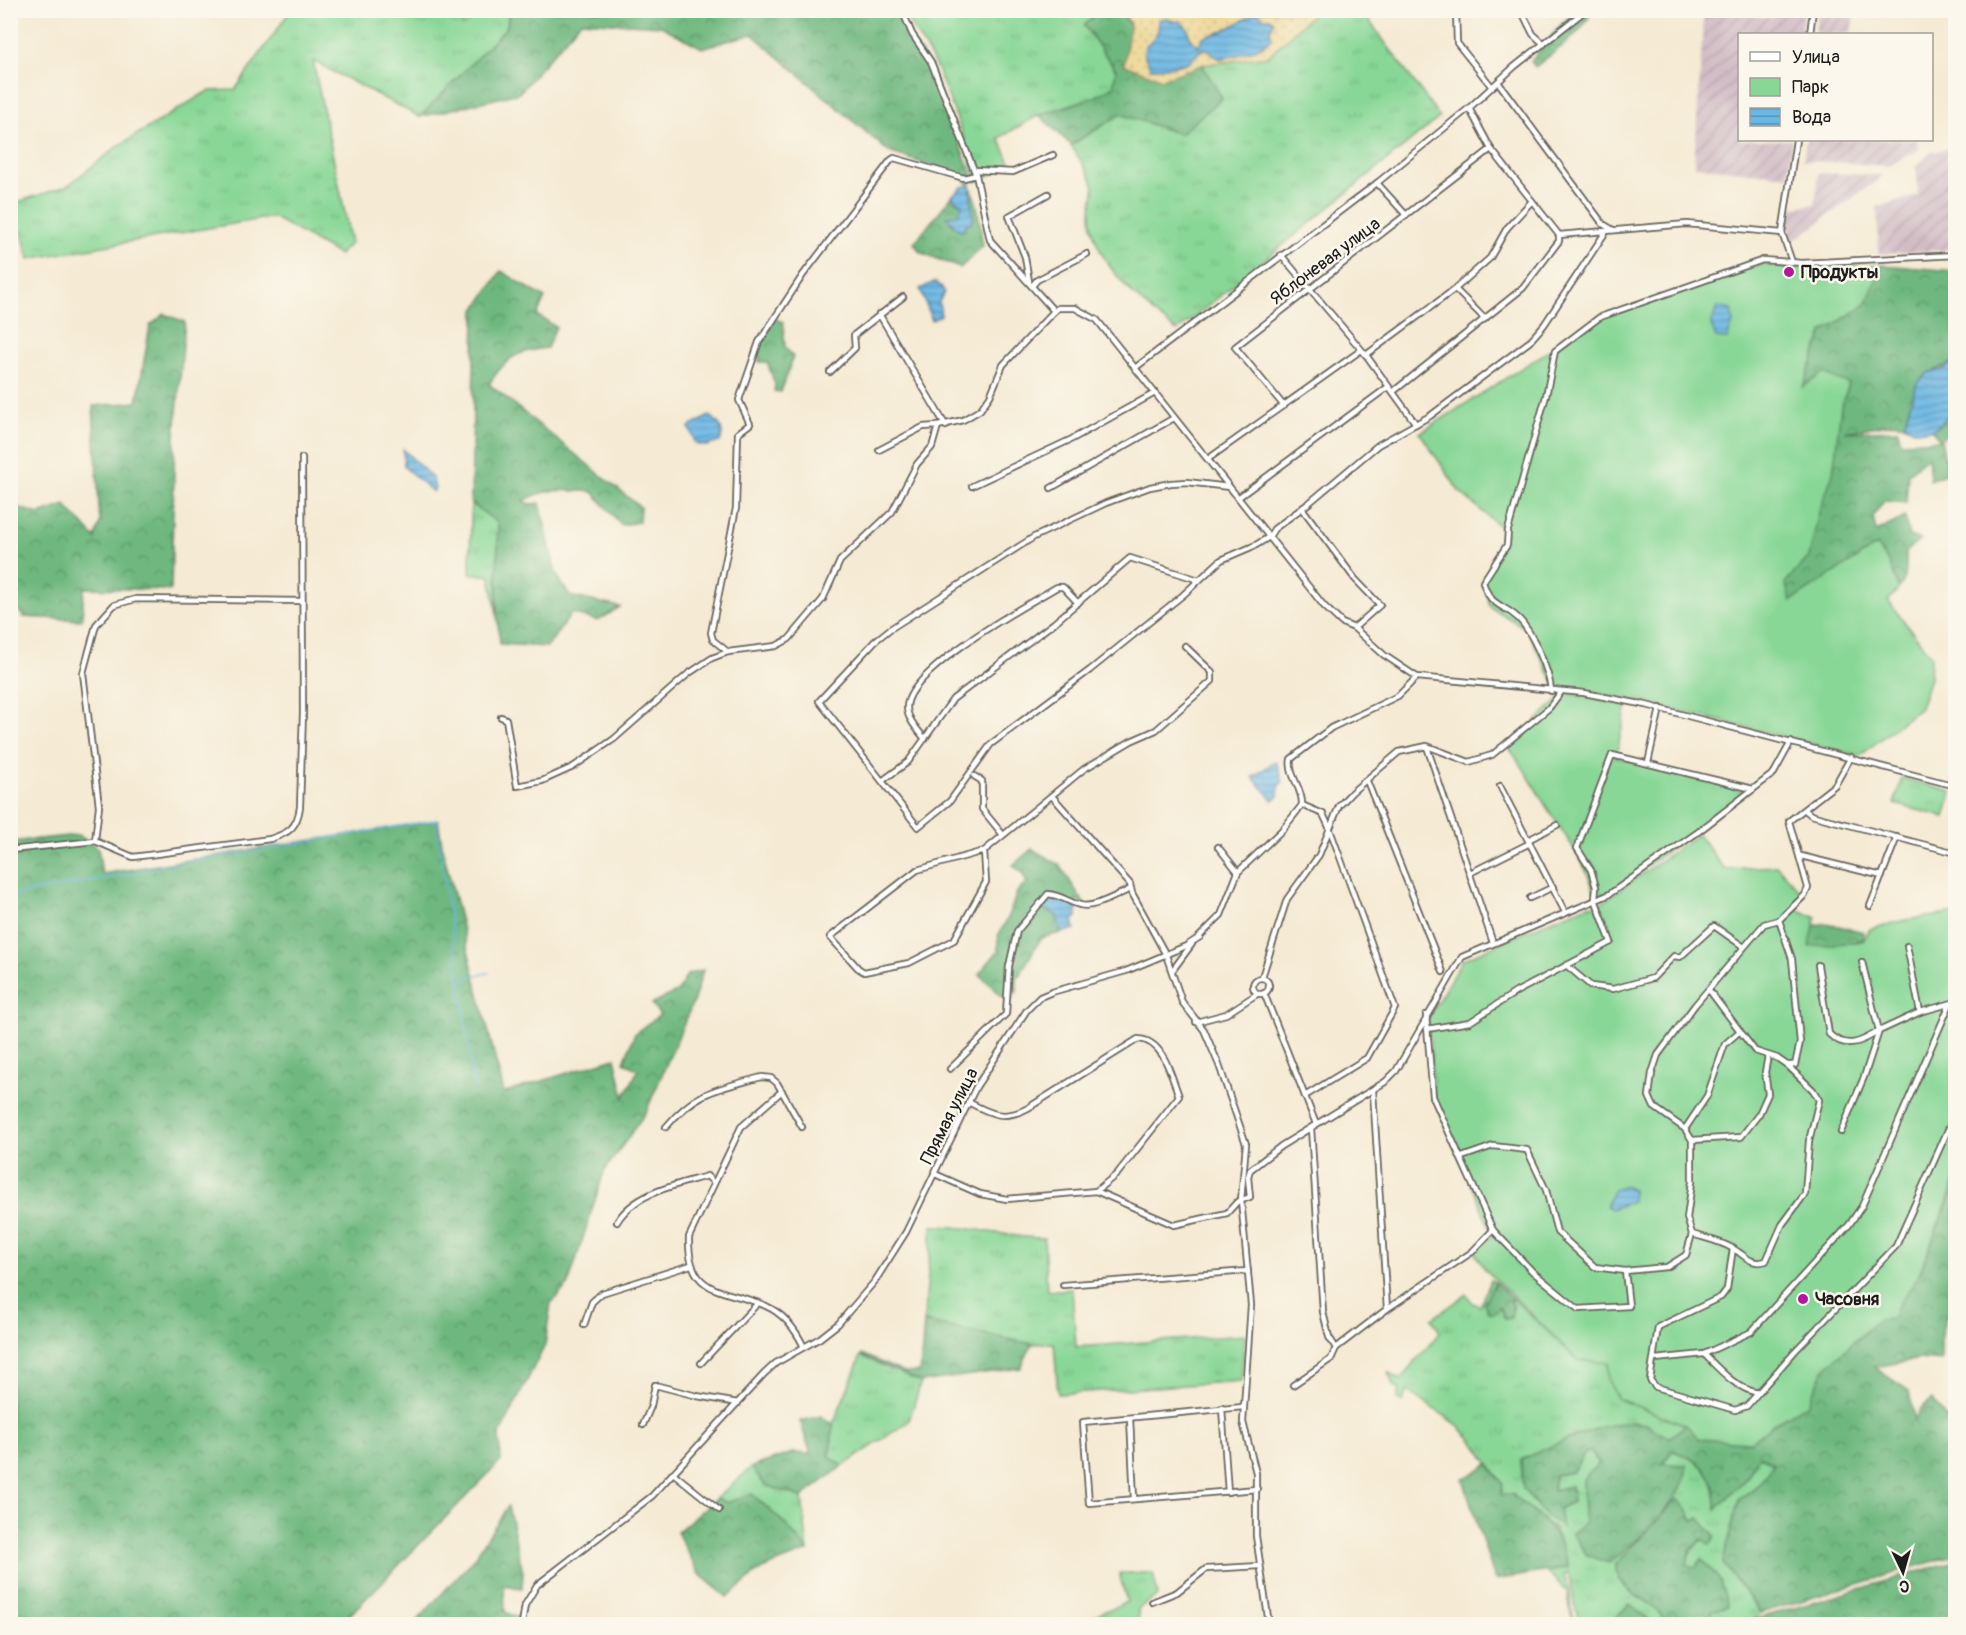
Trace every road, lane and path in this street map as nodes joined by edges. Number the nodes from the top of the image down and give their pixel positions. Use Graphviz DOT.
graph roads {
  1 [pos="902,10"];
  2 [pos="1456,10"];
  3 [pos="1521,10"];
  4 [pos="1586,10"];
  5 [pos="1813,10"];
  6 [pos="1810,33"];
  7 [pos="1544,44"];
  8 [pos="1498,82"];
  9 [pos="1492,87"];
  10 [pos="1469,108"];
  11 [pos="1797,141"];
  12 [pos="1491,148"];
  13 [pos="1053,155"];
  14 [pos="975,173"];
  15 [pos="1377,183"];
  16 [pos="1048,194"];
  17 [pos="1532,201"];
  18 [pos="1406,215"];
  19 [pos="1613,230"];
  20 [pos="1605,233"];
  21 [pos="1782,233"];
  22 [pos="1559,235"];
  23 [pos="1087,254"];
  24 [pos="1281,255"];
  25 [pos="1956,255"];
  26 [pos="1792,262"];
  27 [pos="1029,281"];
  28 [pos="1032,286"];
  29 [pos="1310,286"];
  30 [pos="1455,289"];
  31 [pos="903,297"];
  32 [pos="1054,310"];
  33 [pos="879,314"];
  34 [pos="1485,319"];
  35 [pos="1360,351"];
  36 [pos="1366,355"];
  37 [pos="1135,368"];
  38 [pos="830,372"];
  39 [pos="1389,387"];
  40 [pos="1394,391"];
  41 [pos="1155,393"];
  42 [pos="1284,406"];
  43 [pos="1174,418"];
  44 [pos="1416,424"];
  45 [pos="938,426"];
  46 [pos="946,426"];
  47 [pos="879,450"];
  48 [pos="302,458"];
  49 [pos="1208,459"];
  50 [pos="972,486"];
  51 [pos="1230,487"];
  52 [pos="1051,488"];
  53 [pos="1239,497"];
  54 [pos="1302,508"];
  55 [pos="1269,537"];
  56 [pos="1199,580"];
  57 [pos="302,601"];
  58 [pos="1078,603"];
  59 [pos="1354,628"];
  60 [pos="1185,646"];
  61 [pos="728,652"];
  62 [pos="1417,677"];
  63 [pos="1551,691"];
  64 [pos="1562,692"];
  65 [pos="1660,708"];
  66 [pos="303,712"];
  67 [pos="310,712"];
  68 [pos="501,717"];
  69 [pos="925,739"];
  70 [pos="1791,742"];
  71 [pos="1427,746"];
  72 [pos="1851,757"];
  73 [pos="1648,763"];
  74 [pos="974,776"];
  75 [pos="882,781"];
  76 [pos="1367,781"];
  77 [pos="1500,786"];
  78 [pos="1956,786"];
  79 [pos="1754,789"];
  80 [pos="1052,795"];
  81 [pos="1302,805"];
  82 [pos="1805,810"];
  83 [pos="1557,825"];
  84 [pos="1329,827"];
  85 [pos="1003,836"];
  86 [pos="1897,837"];
  87 [pos="95,841"];
  88 [pos="1529,841"];
  89 [pos="1218,847"];
  90 [pos="10,850"];
  91 [pos="984,850"];
  92 [pos="1956,853"];
  93 [pos="1801,856"];
  94 [pos="1238,872"];
  95 [pos="1470,873"];
  96 [pos="1882,876"];
  97 [pos="1553,887"];
  98 [pos="1131,890"];
  99 [pos="1530,898"];
  100 [pos="1595,899"];
  101 [pos="1870,906"];
  102 [pos="1565,912"];
  103 [pos="1779,920"];
  104 [pos="1200,937"];
  105 [pos="1954,943"];
  106 [pos="1493,944"];
  107 [pos="1744,946"];
  108 [pos="1907,946"];
  109 [pos="1956,950"];
  110 [pos="1166,956"];
  111 [pos="1862,962"];
  112 [pos="1566,965"];
  113 [pos="1818,965"];
  114 [pos="1172,971"];
  115 [pos="1443,972"];
  116 [pos="1262,977"];
  117 [pos="1709,990"];
  118 [pos="1264,993"];
  119 [pos="1257,994"];
  120 [pos="1953,1003"];
  121 [pos="1920,1012"];
  122 [pos="1426,1015"];
  123 [pos="1196,1022"];
  124 [pos="1427,1029"];
  125 [pos="1740,1031"];
  126 [pos="1879,1031"];
  127 [pos="1768,1056"];
  128 [pos="1787,1065"];
  129 [pos="950,1069"];
  130 [pos="782,1091"];
  131 [pos="1372,1091"];
  132 [pos="1305,1096"];
  133 [pos="968,1102"];
  134 [pos="1956,1112"];
  135 [pos="1316,1124"];
  136 [pos="666,1127"];
  137 [pos="802,1127"];
  138 [pos="1311,1128"];
  139 [pos="1685,1129"];
  140 [pos="1841,1132"];
  141 [pos="1692,1140"];
  142 [pos="1462,1157"];
  143 [pos="935,1174"];
  144 [pos="714,1183"];
  145 [pos="1096,1191"];
  146 [pos="1242,1200"];
  147 [pos="616,1222"];
  148 [pos="1493,1230"];
  149 [pos="1692,1234"];
  150 [pos="1733,1248"];
  151 [pos="692,1265"];
  152 [pos="1248,1271"];
  153 [pos="1625,1271"];
  154 [pos="1063,1285"];
  155 [pos="758,1303"];
  156 [pos="1387,1309"];
  157 [pos="584,1325"];
  158 [pos="804,1347"];
  159 [pos="1336,1348"];
  160 [pos="1704,1354"];
  161 [pos="1655,1359"];
  162 [pos="701,1364"];
  163 [pos="1293,1385"];
  164 [pos="1758,1393"];
  165 [pos="738,1403"];
  166 [pos="1244,1407"];
  167 [pos="1222,1408"];
  168 [pos="1130,1418"];
  169 [pos="643,1425"];
  170 [pos="673,1473"];
  171 [pos="1257,1489"];
  172 [pos="1228,1492"];
  173 [pos="1134,1499"];
  174 [pos="719,1510"];
  175 [pos="1260,1566"];
  176 [pos="1152,1602"];
  177 [pos="522,1624"];
  178 [pos="1269,1624"];
  1 -- 14 [label="street"];
  2 -- 9 [label="street"];
  3 -- 7 [label="street"];
  4 -- 7 [label="street"];
  5 -- 6 [label="street"];
  7 -- 8 [label="street"];
  8 -- 9 [label="street"];
  8 -- 19 [label="street"];
  9 -- 10 [label="street"];
  10 -- 12 [label="street"];
  10 -- 15 [label="street"];
  11 -- 21 [label="street"];
  12 -- 17 [label="street"];
  12 -- 18 [label="street, Яблоневая улица"];
  13 -- 14 [label="street"];
  14 -- 27 [label="street"];
  14 -- 61 [label="street"];
  15 -- 18 [label="street"];
  15 -- 24 [label="street"];
  16 -- 27 [label="street"];
  17 -- 22 [label="street"];
  17 -- 30 [label="street"];
  18 -- 29 [label="street, Яблоневая улица"];
  19 -- 20 [label="street"];
  19 -- 21 [label="street"];
  20 -- 22 [label="street"];
  20 -- 44 [label="street"];
  21 -- 26 [label="street"];
  22 -- 34 [label="street"];
  23 -- 28 [label="street"];
  24 -- 29 [label="street"];
  24 -- 37 [label="street"];
  25 -- 26 [label="street"];
  26 -- 63 [label="street"];
  27 -- 28 [label="street"];
  28 -- 32 [label="street"];
  29 -- 35 [label="street"];
  29 -- 42 [label="street, Яблоневая улица"];
  30 -- 34 [label="street"];
  30 -- 36 [label="street"];
  31 -- 33 [label="street"];
  32 -- 37 [label="street"];
  32 -- 46 [label="street"];
  33 -- 38 [label="street"];
  33 -- 46 [label="street"];
  34 -- 40 [label="street"];
  35 -- 36 [label="street"];
  35 -- 42 [label="street"];
  36 -- 39 [label="street"];
  37 -- 41 [label="street"];
  39 -- 40 [label="street"];
  39 -- 53 [label="street"];
  40 -- 44 [label="street"];
  41 -- 43 [label="street"];
  41 -- 50 [label="street"];
  42 -- 49 [label="street"];
  43 -- 49 [label="street"];
  43 -- 52 [label="street"];
  44 -- 54 [label="street"];
  45 -- 46 [label="street"];
  45 -- 47 [label="street"];
  45 -- 61 [label="street"];
  48 -- 57 [label="street"];
  49 -- 51 [label="street"];
  51 -- 53 [label="street"];
  51 -- 75 [label="street"];
  53 -- 55 [label="street"];
  54 -- 55 [label="street"];
  54 -- 59 [label="street"];
  55 -- 56 [label="street"];
  55 -- 59 [label="street"];
  56 -- 58 [label="street"];
  56 -- 75 [label="street"];
  57 -- 66 [label="street"];
  57 -- 87 [label="street"];
  58 -- 69 [label="street"];
  58 -- 69 [label="street"];
  59 -- 62 [label="street"];
  60 -- 80 [label="street"];
  61 -- 68 [label="street"];
  62 -- 63 [label="street"];
  62 -- 81 [label="street"];
  63 -- 64 [label="street"];
  64 -- 65 [label="street"];
  64 -- 71 [label="street"];
  65 -- 70 [label="street"];
  65 -- 73 [label="street"];
  66 -- 67 [label="street"];
  66 -- 87 [label="street"];
  69 -- 75 [label="street"];
  70 -- 72 [label="street"];
  70 -- 79 [label="street"];
  71 -- 76 [label="street"];
  71 -- 95 [label="street"];
  72 -- 78 [label="street"];
  72 -- 82 [label="street"];
  73 -- 79 [label="street"];
  73 -- 100 [label="street"];
  74 -- 85 [label="street"];
  76 -- 84 [label="street"];
  76 -- 115 [label="street"];
  77 -- 88 [label="street"];
  79 -- 100 [label="street"];
  80 -- 85 [label="street"];
  80 -- 98 [label="street"];
  81 -- 84 [label="street"];
  81 -- 94 [label="street"];
  82 -- 86 [label="street"];
  82 -- 93 [label="street"];
  83 -- 88 [label="street"];
  84 -- 116 [label="street"];
  84 -- 132 [label="street"];
  85 -- 91 [label="street"];
  86 -- 92 [label="street"];
  86 -- 96 [label="street"];
  87 -- 90 [label="street"];
  88 -- 95 [label="street"];
  88 -- 97 [label="street"];
  89 -- 94 [label="street"];
  91 -- 91 [label="street"];
  93 -- 96 [label="street"];
  93 -- 103 [label="street"];
  94 -- 104 [label="street"];
  95 -- 106 [label="street"];
  96 -- 101 [label="street"];
  97 -- 99 [label="street"];
  97 -- 102 [label="street"];
  98 -- 110 [label="street"];
  98 -- 129 [label="street"];
  100 -- 102 [label="street"];
  100 -- 112 [label="street"];
  102 -- 106 [label="street"];
  103 -- 107 [label="street"];
  103 -- 128 [label="street"];
  104 -- 110 [label="street, Прямая улица"];
  104 -- 114 [label="street"];
  105 -- 109 [label="street"];
  106 -- 122 [label="street"];
  107 -- 112 [label="street"];
  107 -- 117 [label="street"];
  108 -- 121 [label="street"];
  110 -- 114 [label="street"];
  110 -- 133 [label="street, Прямая улица"];
  111 -- 126 [label="street"];
  112 -- 124 [label="street"];
  113 -- 126 [label="street"];
  114 -- 123 [label="street"];
  116 -- 118 [label="street"];
  116 -- 119 [label="street"];
  117 -- 125 [label="street"];
  117 -- 139 [label="street"];
  118 -- 119 [label="street"];
  118 -- 132 [label="street"];
  119 -- 123 [label="street"];
  120 -- 121 [label="street"];
  120 -- 160 [label="street"];
  121 -- 126 [label="street"];
  122 -- 124 [label="street"];
  122 -- 131 [label="street"];
  123 -- 146 [label="street"];
  124 -- 142 [label="street"];
  125 -- 127 [label="street"];
  125 -- 139 [label="street"];
  126 -- 140 [label="street"];
  127 -- 128 [label="street"];
  127 -- 141 [label="street"];
  128 -- 150 [label="street"];
  130 -- 136 [label="street"];
  130 -- 137 [label="street"];
  130 -- 144 [label="street"];
  131 -- 135 [label="street"];
  131 -- 156 [label="street"];
  132 -- 135 [label="street"];
  133 -- 143 [label="street, Прямая улица"];
  133 -- 145 [label="street"];
  134 -- 164 [label="street"];
  135 -- 138 [label="street"];
  138 -- 146 [label="street"];
  138 -- 159 [label="street"];
  139 -- 141 [label="street"];
  141 -- 149 [label="street"];
  142 -- 148 [label="street"];
  142 -- 153 [label="street"];
  143 -- 145 [label="street"];
  143 -- 158 [label="street, Прямая улица"];
  144 -- 147 [label="street"];
  144 -- 151 [label="street"];
  145 -- 146 [label="street"];
  146 -- 152 [label="street"];
  148 -- 153 [label="street"];
  148 -- 156 [label="street"];
  149 -- 150 [label="street"];
  149 -- 153 [label="street"];
  150 -- 161 [label="street"];
  151 -- 155 [label="street"];
  151 -- 157 [label="street"];
  152 -- 154 [label="street"];
  152 -- 166 [label="street"];
  155 -- 158 [label="street"];
  155 -- 162 [label="street"];
  156 -- 159 [label="street"];
  158 -- 165 [label="street, Прямая улица"];
  159 -- 163 [label="street"];
  160 -- 161 [label="street"];
  160 -- 164 [label="street"];
  161 -- 164 [label="street"];
  165 -- 169 [label="street"];
  165 -- 170 [label="street, Прямая улица"];
  166 -- 167 [label="street"];
  166 -- 171 [label="street"];
  167 -- 168 [label="street"];
  167 -- 172 [label="street"];
  168 -- 173 [label="street"];
  168 -- 173 [label="street"];
  170 -- 174 [label="street"];
  170 -- 177 [label="street, Прямая улица"];
  171 -- 172 [label="street"];
  171 -- 175 [label="street"];
  172 -- 173 [label="street"];
  175 -- 176 [label="street"];
  175 -- 178 [label="street"];
}
